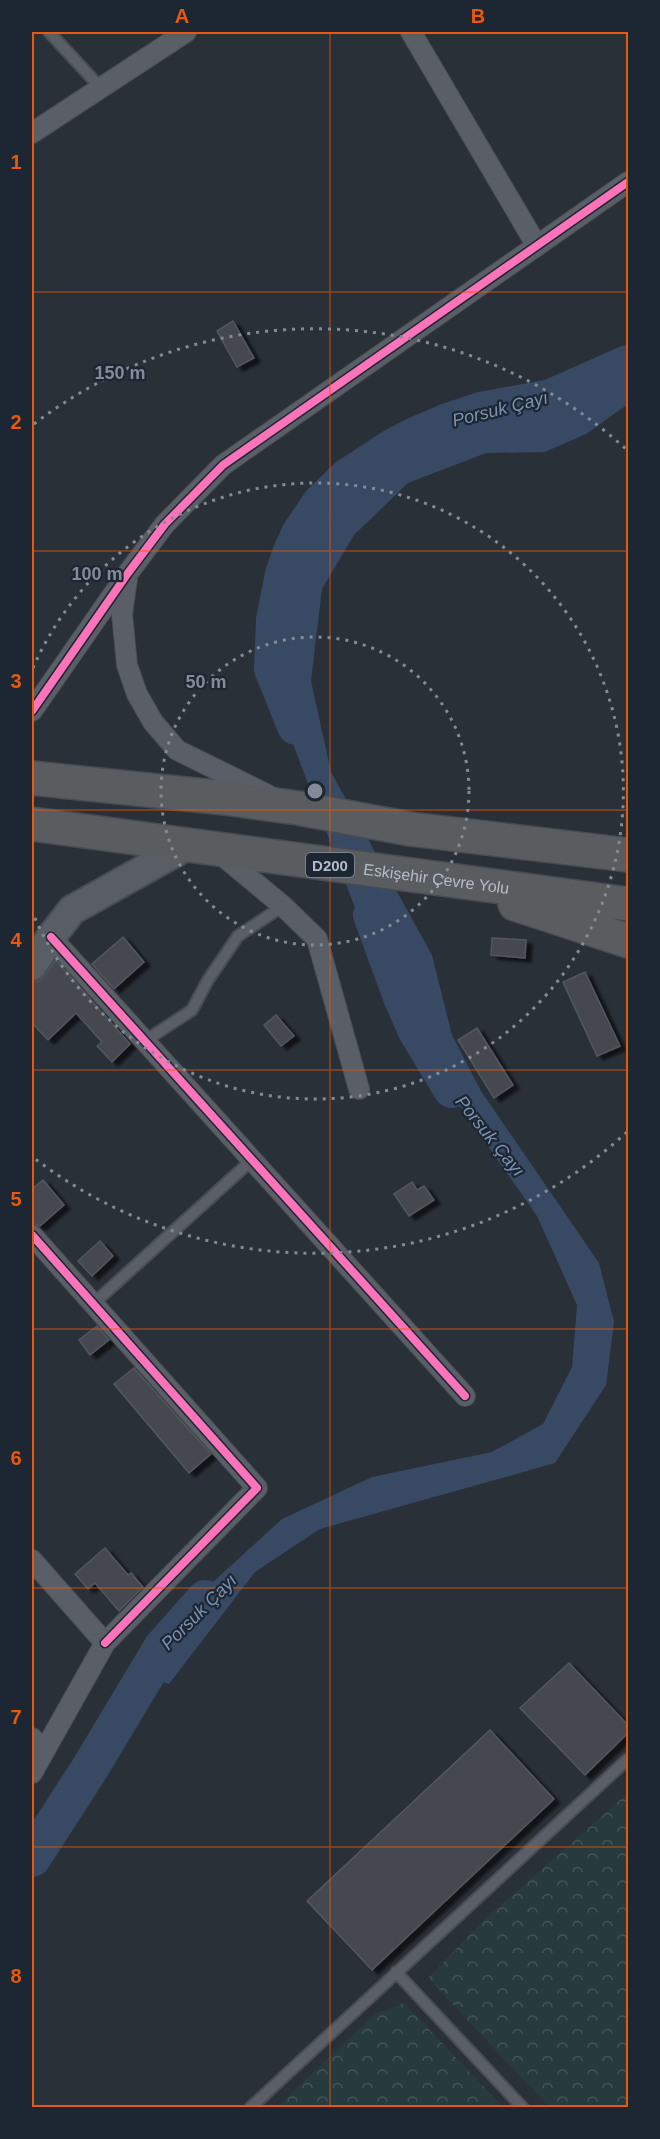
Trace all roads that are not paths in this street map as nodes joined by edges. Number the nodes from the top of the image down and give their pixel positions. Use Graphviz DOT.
graph roads {
  1 [pos="49,32"];
  2 [pos="186,32"];
  3 [pos="411,32"];
  4 [pos="162,37"];
  5 [pos="100,87"];
  6 [pos="32,133"];
  7 [pos="628,182"];
  8 [pos="537,246"];
  9 [pos="128,573"];
  10 [pos="32,711"];
  11 [pos="32,778"];
  12 [pos="298,808"];
  13 [pos="32,824"];
  14 [pos="410,829"];
  15 [pos="628,837"];
  16 [pos="201,847"];
  17 [pos="628,855"];
  18 [pos="445,880"];
  19 [pos="628,904"];
  20 [pos="283,906"];
  21 [pos="51,937"];
  22 [pos="628,941"];
  23 [pos="32,966"];
  24 [pos="145,1041"];
  25 [pos="359,1089"];
  26 [pos="252,1160"];
  27 [pos="32,1235"];
  28 [pos="93,1304"];
  29 [pos="465,1396"];
  30 [pos="32,1560"];
  31 [pos="105,1643"];
  32 [pos="38,1744"];
  33 [pos="628,1759"];
  34 [pos="32,1773"];
  35 [pos="396,1972"];
  36 [pos="250,2108"];
  37 [pos="523,2108"];
  1 -- 5 [label="lane"];
  2 -- 4 [label="street"];
  3 -- 8 [label="street"];
  4 -- 5 [label="street"];
  5 -- 6 [label="street"];
  7 -- 8 [label="street"];
  8 -- 9 [label="street"];
  9 -- 10 [label="street"];
  9 -- 12 [label="street"];
  11 -- 12 [label="highway"];
  12 -- 14 [label="highway"];
  13 -- 16 [label="highway, Eskişehir Çevre Yolu / D200"];
  14 -- 15 [label="highway"];
  14 -- 17 [label="highway"];
  16 -- 18 [label="highway, Eskişehir Çevre Yolu / D200"];
  16 -- 20 [label="street"];
  16 -- 21 [label="street"];
  18 -- 19 [label="highway, Eskişehir Çevre Yolu / D200"];
  18 -- 22 [label="highway"];
  20 -- 24 [label="lane"];
  20 -- 25 [label="street"];
  21 -- 23 [label="street"];
  21 -- 24 [label="street"];
  24 -- 26 [label="street"];
  26 -- 28 [label="lane"];
  26 -- 29 [label="street"];
  27 -- 28 [label="street"];
  28 -- 31 [label="street"];
  30 -- 31 [label="street"];
  31 -- 32 [label="street"];
  32 -- 34 [label="street"];
  33 -- 35 [label="lane"];
  35 -- 36 [label="lane"];
  35 -- 37 [label="lane"];
}
